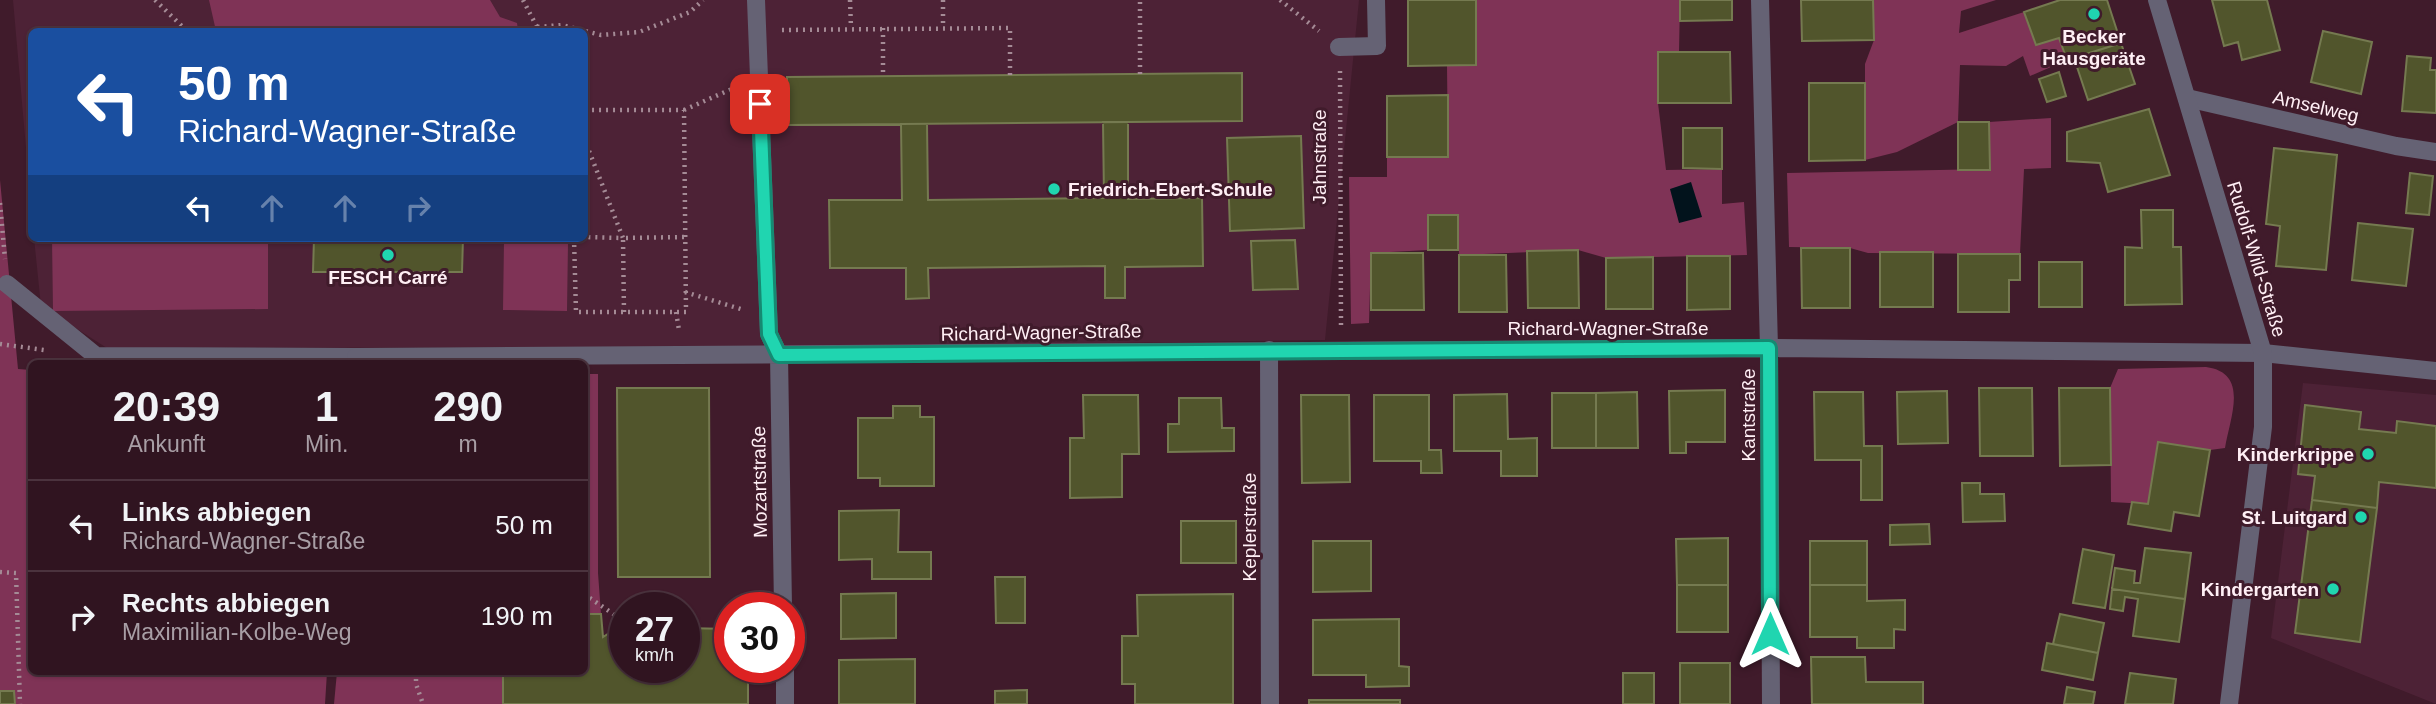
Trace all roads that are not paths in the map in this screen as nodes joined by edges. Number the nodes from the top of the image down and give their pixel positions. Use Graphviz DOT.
graph roads {
  1 [pos="756,0"];
  2 [pos="1376,0"];
  3 [pos="1760,0"];
  4 [pos="2157,0"];
  5 [pos="1339,47"];
  6 [pos="2187,98"];
  7 [pos="2436,152"];
  8 [pos="7,284"];
  9 [pos="1769,348"];
  10 [pos="1269,350"];
  11 [pos="2263,354"];
  12 [pos="779,355"];
  13 [pos="2436,371"];
  14 [pos="783,592"];
  15 [pos="785,683"];
  16 [pos="785,704"];
  17 [pos="1270,704"];
  18 [pos="1770,704"];
  19 [pos="2229,704"];
  1 -- 12 [label="street, Mozartstraße"];
  2 -- 5 [label="street"];
  3 -- 9 [label="street, Kantstraße"];
  4 -- 6 [label="street, Rudolf-Wild-Straße"];
  6 -- 7 [label="street, Amselweg"];
  6 -- 11 [label="street, Rudolf-Wild-Straße"];
  8 -- 12 [label="street, Richard-Wagner-Straße"];
  9 -- 10 [label="street, Richard-Wagner-Straße"];
  9 -- 11 [label="street, Richard-Wagner-Straße"];
  9 -- 18 [label="street, Kantstraße"];
  10 -- 12 [label="street, Richard-Wagner-Straße"];
  10 -- 17 [label="street, Keplerstraße"];
  11 -- 13 [label="street, Richard-Wagner-Straße"];
  11 -- 19 [label="street, Rudolf-Wild-Straße"];
  12 -- 14 [label="street, Mozartstraße"];
  15 -- 16 [label="street"];
}
